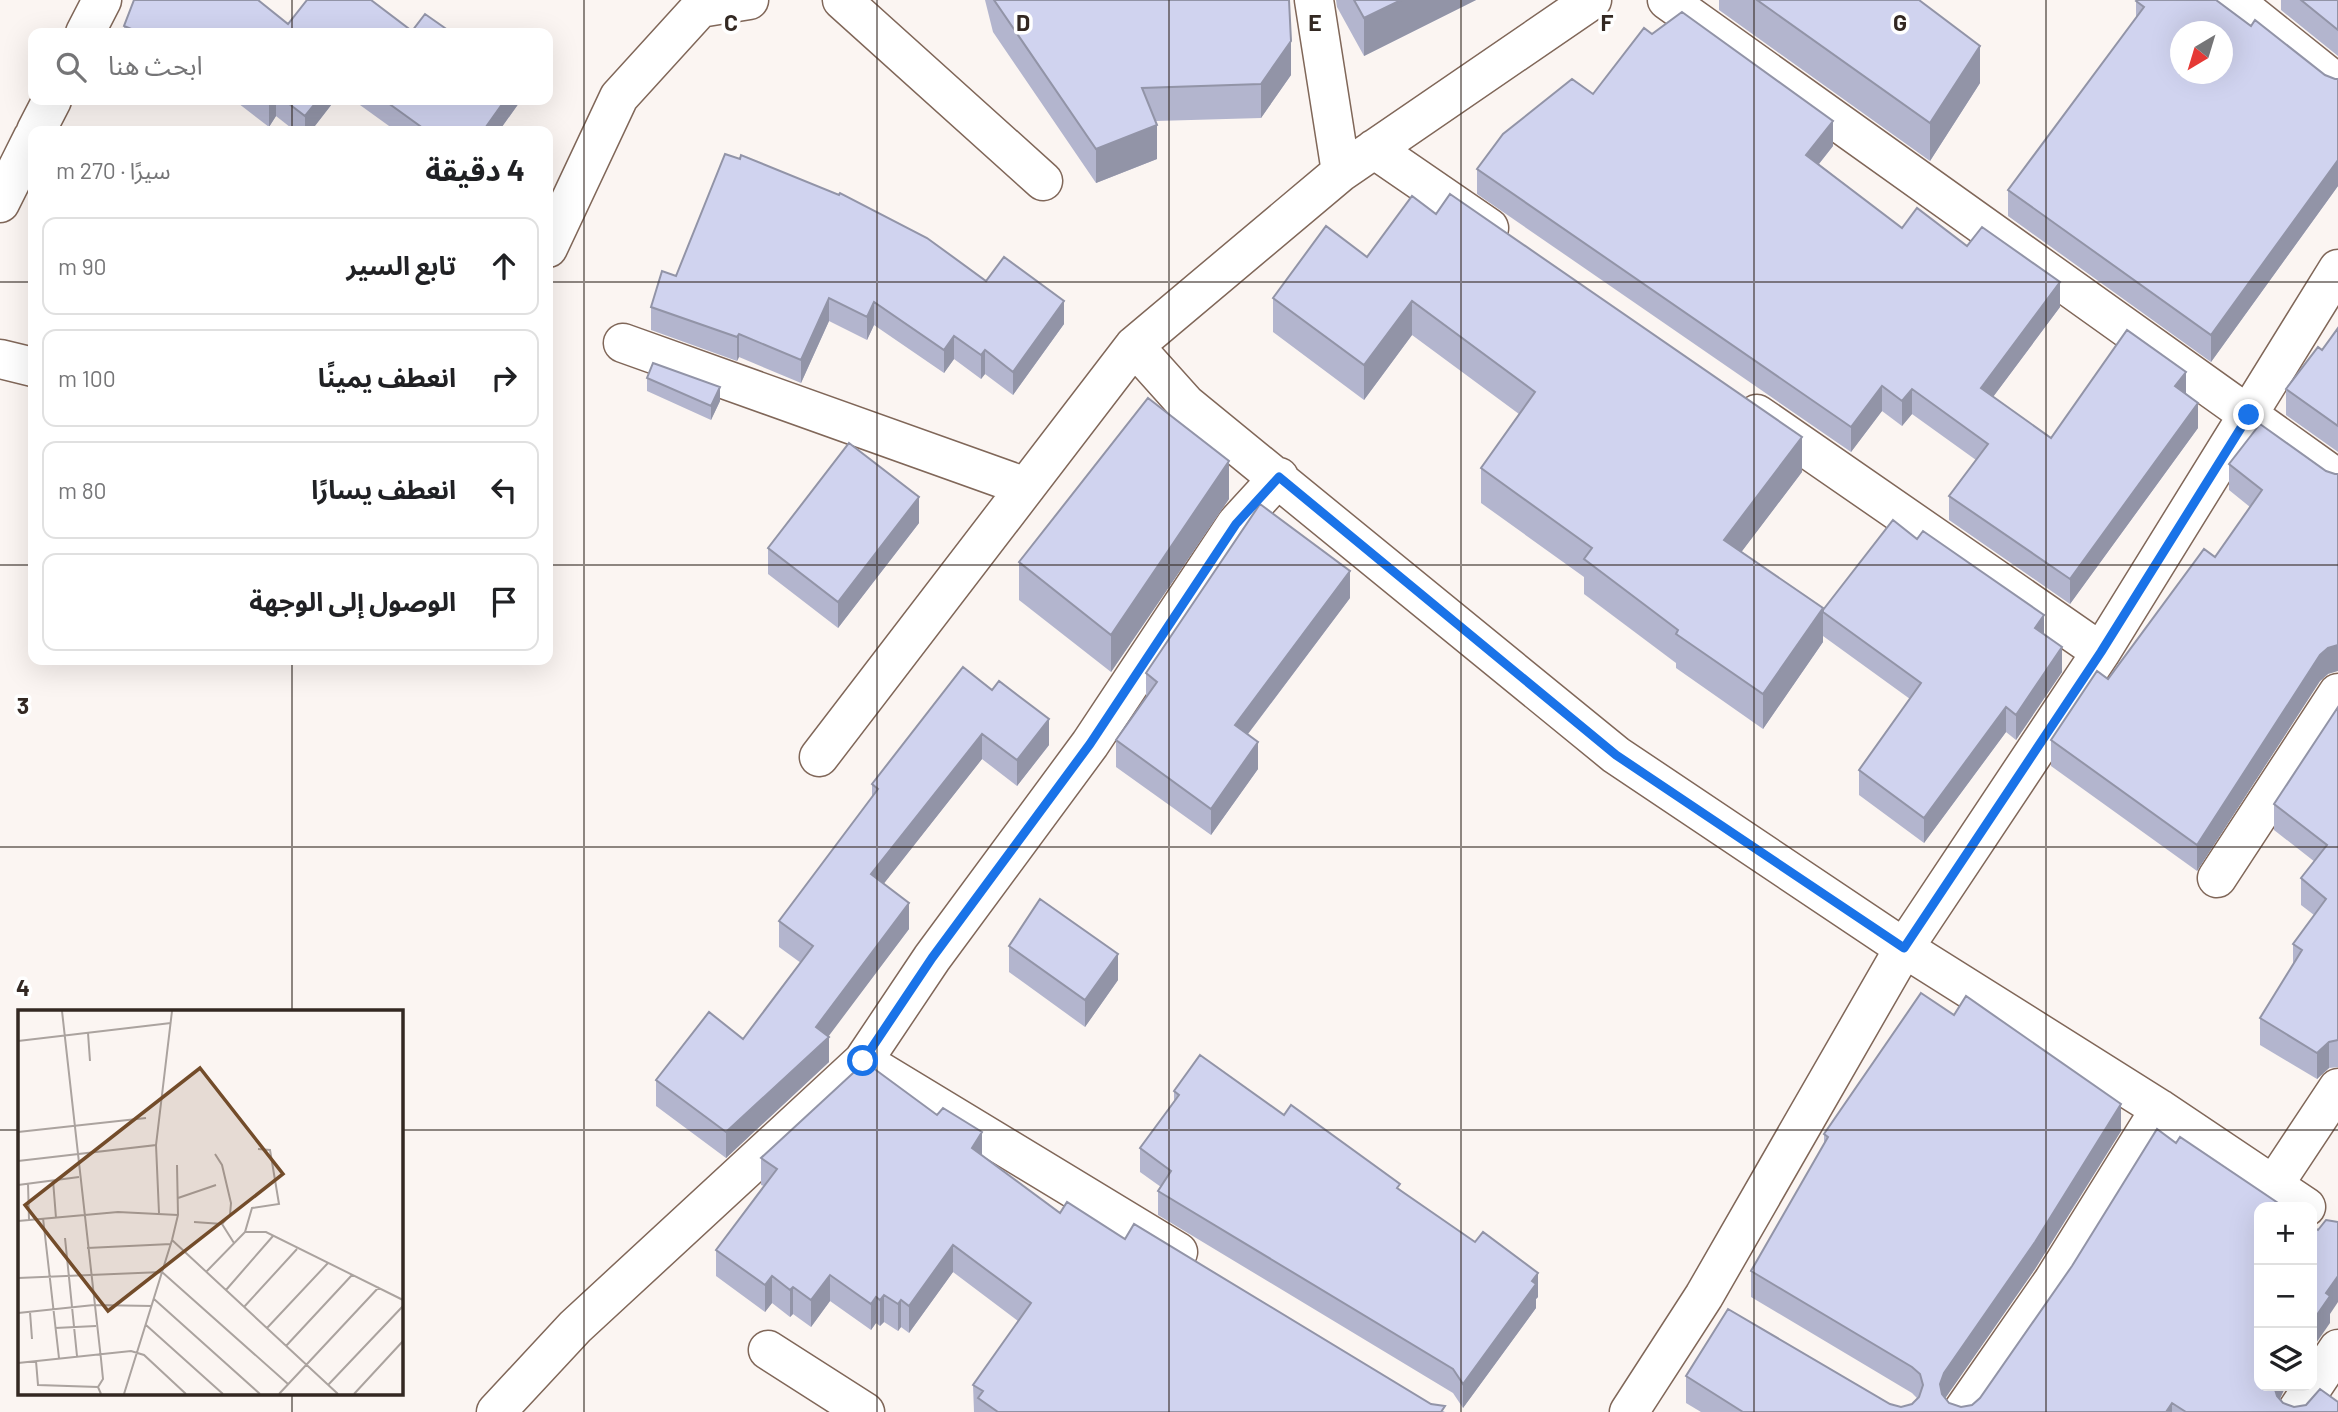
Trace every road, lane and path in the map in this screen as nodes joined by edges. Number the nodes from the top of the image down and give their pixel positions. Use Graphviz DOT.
graph roads {
  1 [pos="102,0"];
  2 [pos="749,0"];
  3 [pos="842,0"];
  4 [pos="1314,0"];
  5 [pos="1592,0"];
  6 [pos="1667,0"];
  7 [pos="2233,0"];
  8 [pos="88,28"];
  9 [pos="2338,84"];
  10 [pos="49,105"];
  11 [pos="39,126"];
  12 [pos="28,147"];
  13 [pos="1374,149"];
  14 [pos="1341,172"];
  15 [pos="1043,181"];
  16 [pos="0,203"];
  17 [pos="553,237"];
  18 [pos="1522,251"];
  19 [pos="2338,269"];
  20 [pos="623,343"];
  21 [pos="1134,346"];
  22 [pos="0,359"];
  23 [pos="28,366"];
  24 [pos="1726,393"];
  25 [pos="2249,415"];
  26 [pos="1279,477"];
  27 [pos="2338,479"];
  28 [pos="1026,487"];
  29 [pos="2101,652"];
  30 [pos="2338,693"];
  31 [pos="819,757"];
  32 [pos="2217,878"];
  33 [pos="1904,948"];
  34 [pos="863,1061"];
  35 [pos="2338,1087"];
  36 [pos="2160,1109"];
  37 [pos="2273,1186"];
  38 [pos="2298,1202"];
  39 [pos="2317,1214"];
  40 [pos="2338,1228"];
  41 [pos="1206,1269"];
  42 [pos="1704,1296"];
  43 [pos="1739,1316"];
  44 [pos="2338,1349"];
  45 [pos="768,1350"];
  46 [pos="496,1412"];
  47 [pos="866,1412"];
  48 [pos="1629,1412"];
  49 [pos="1962,1412"];
  50 [pos="2297,1412"];
  1 -- 8 [label="street"];
  2 -- 17 [label="street"];
  3 -- 15 [label="street"];
  4 -- 14 [label="street"];
  5 -- 13 [label="street"];
  6 -- 25 [label="street"];
  7 -- 9 [label="street"];
  10 -- 11 [label="street"];
  12 -- 16 [label="street"];
  13 -- 14 [label="street"];
  13 -- 18 [label="street"];
  14 -- 21 [label="street"];
  19 -- 25 [label="street"];
  20 -- 28 [label="street"];
  21 -- 26 [label="street"];
  21 -- 28 [label="street"];
  22 -- 23 [label="street"];
  24 -- 29 [label="street"];
  25 -- 27 [label="street"];
  25 -- 29 [label="street"];
  26 -- 33 [label="street"];
  26 -- 34 [label="street"];
  28 -- 31 [label="street"];
  29 -- 33 [label="street"];
  30 -- 32 [label="street"];
  33 -- 36 [label="street"];
  33 -- 42 [label="street"];
  34 -- 41 [label="street"];
  34 -- 46 [label="street"];
  35 -- 37 [label="street"];
  36 -- 37 [label="street"];
  36 -- 49 [label="street"];
  37 -- 38 [label="street"];
  39 -- 40 [label="street"];
  42 -- 43 [label="street"];
  42 -- 48 [label="street"];
  44 -- 50 [label="street"];
  45 -- 47 [label="street"];
}
